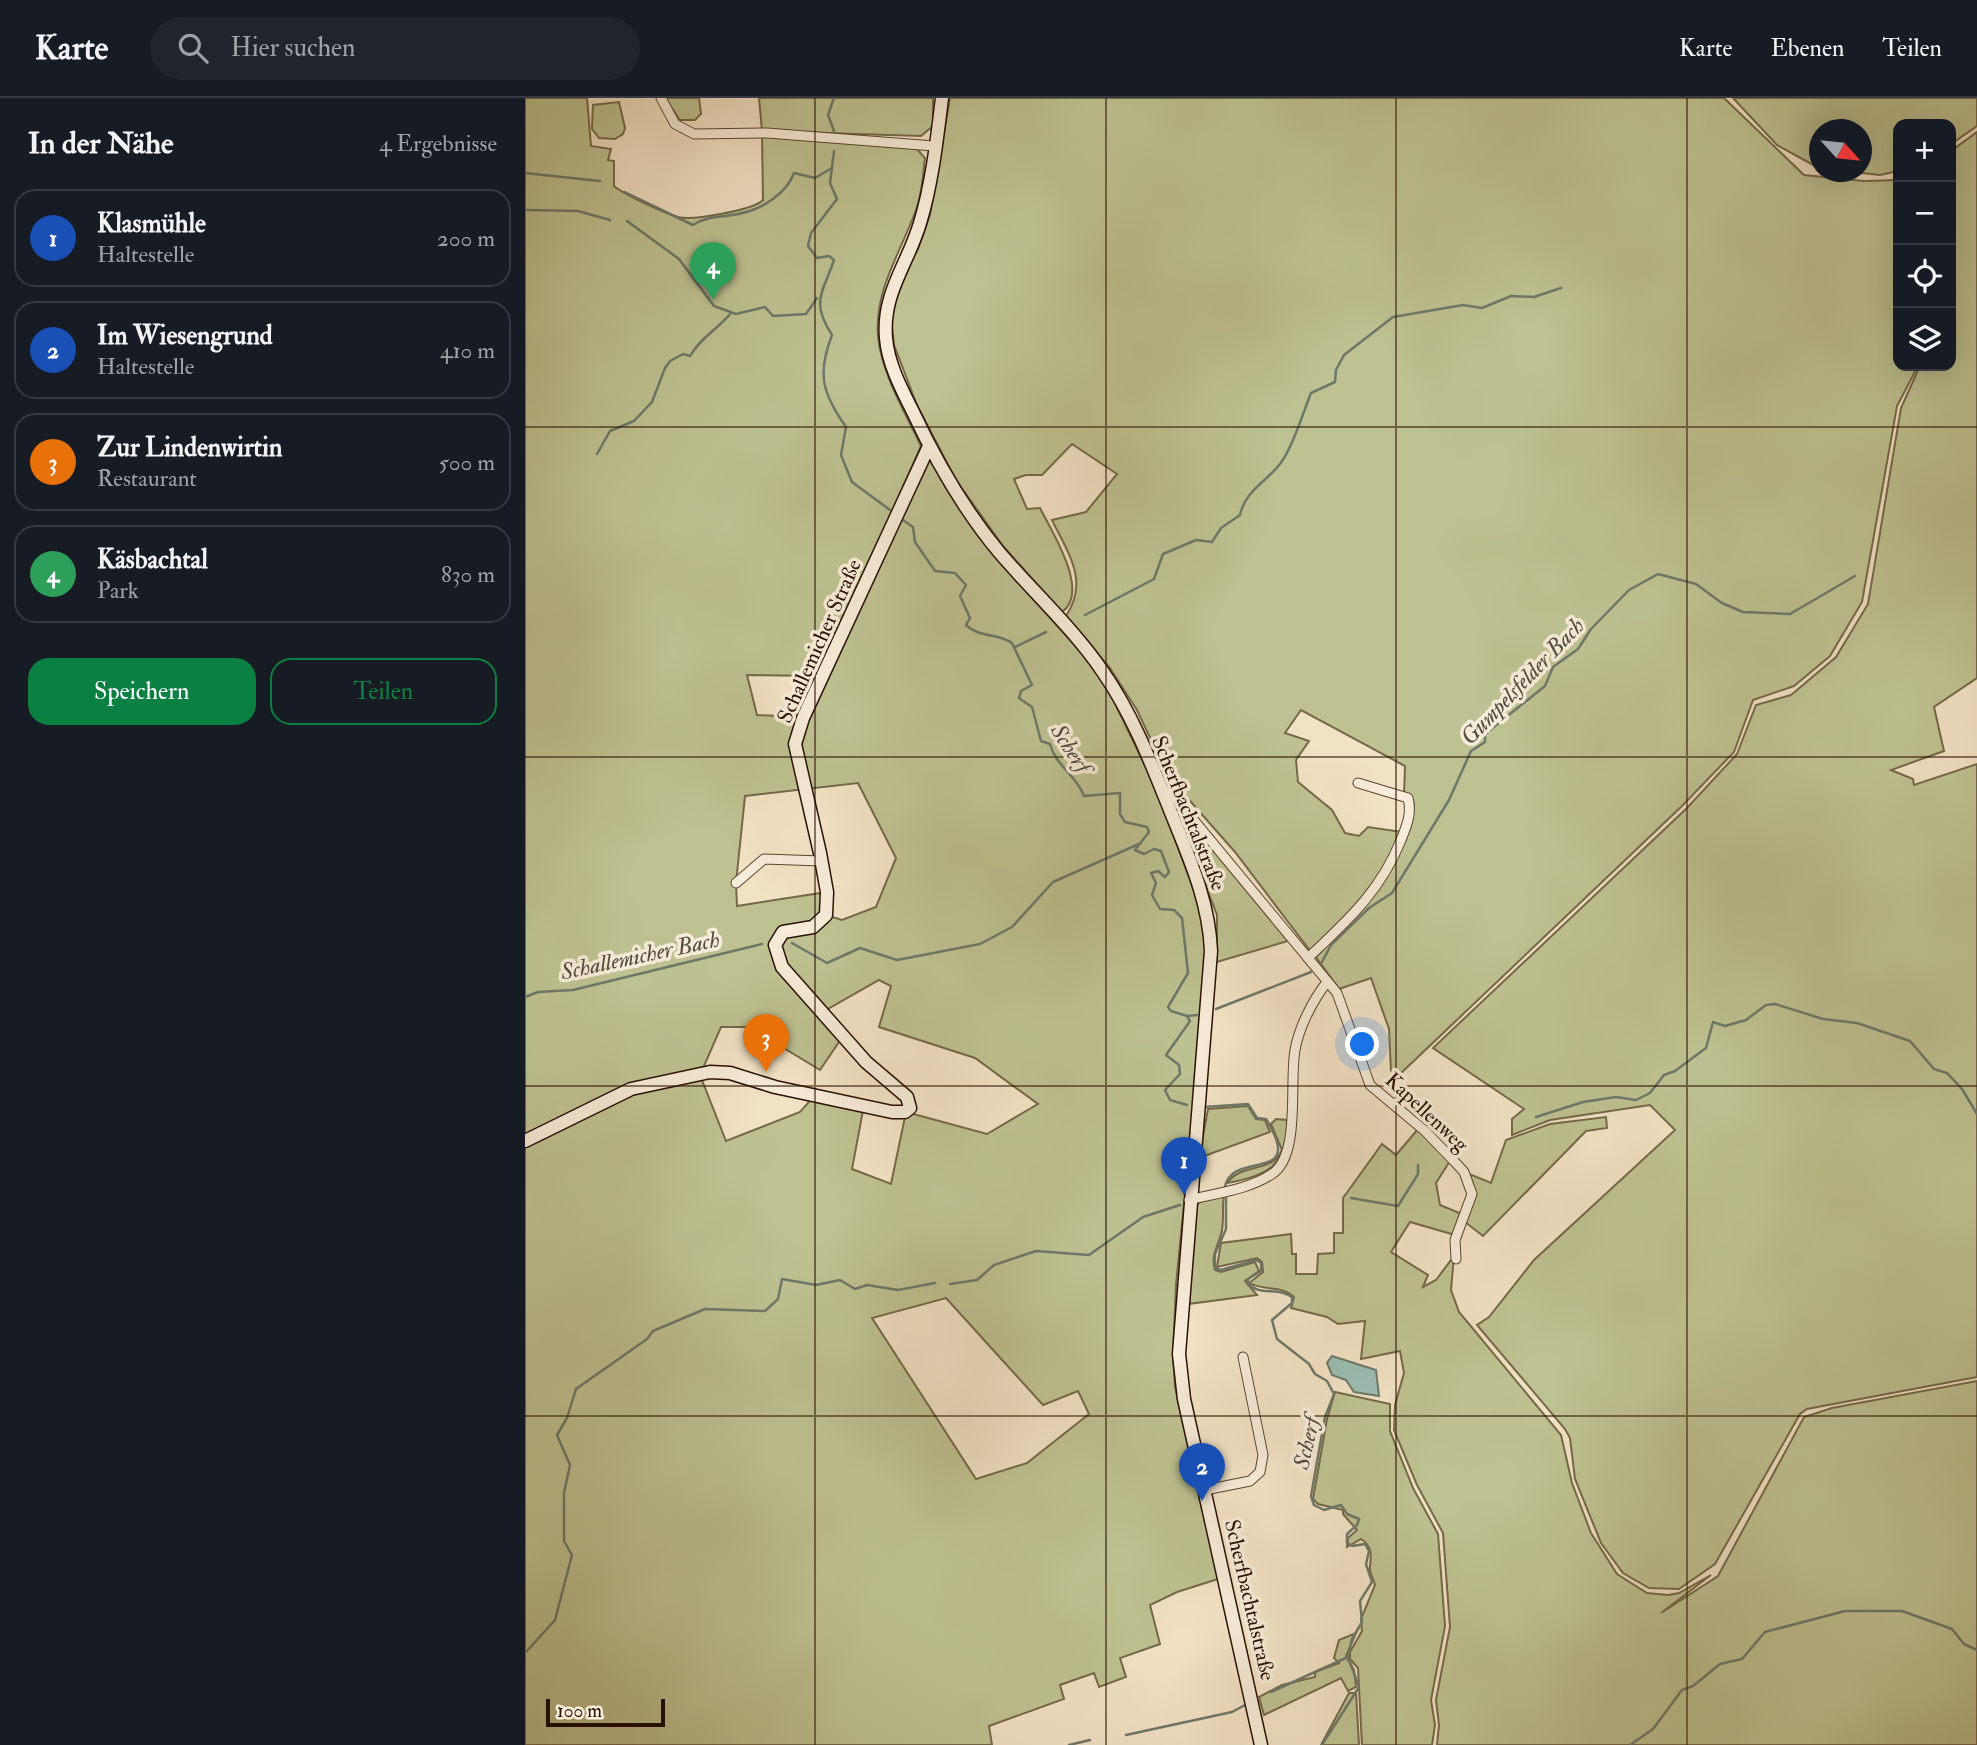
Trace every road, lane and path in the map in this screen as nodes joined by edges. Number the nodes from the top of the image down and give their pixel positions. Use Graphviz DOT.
graph roads {
  1 [pos="661,98"];
  2 [pos="942,98"];
  3 [pos="934,146"];
  4 [pos="929,446"];
  5 [pos="1358,783"];
  6 [pos="1162,789"];
  7 [pos="821,861"];
  8 [pos="736,883"];
  9 [pos="1308,958"];
  10 [pos="1327,982"];
  11 [pos="525,1141"];
  12 [pos="1189,1200"];
  13 [pos="1456,1259"];
  14 [pos="1243,1357"];
  15 [pos="1205,1490"];
  16 [pos="1261,1745"];
  1 -- 3 [label="street"];
  2 -- 3 [label="main road, Scherfbachtalstraße"];
  3 -- 4 [label="main road, Scherfbachtalstraße"];
  4 -- 6 [label="main road, Scherfbachtalstraße"];
  4 -- 7 [label="main road, Schallemicher Straße"];
  5 -- 9 [label="street"];
  6 -- 9 [label="street, Kapellenweg"];
  6 -- 12 [label="main road, Scherfbachtalstraße"];
  7 -- 8 [label="street"];
  7 -- 11 [label="main road, Schallemicher Straße"];
  9 -- 10 [label="street, Kapellenweg"];
  10 -- 12 [label="street"];
  10 -- 13 [label="street, Kapellenweg"];
  12 -- 15 [label="main road, Scherfbachtalstraße"];
  14 -- 15 [label="street"];
  15 -- 16 [label="main road, Scherfbachtalstraße"];
}
